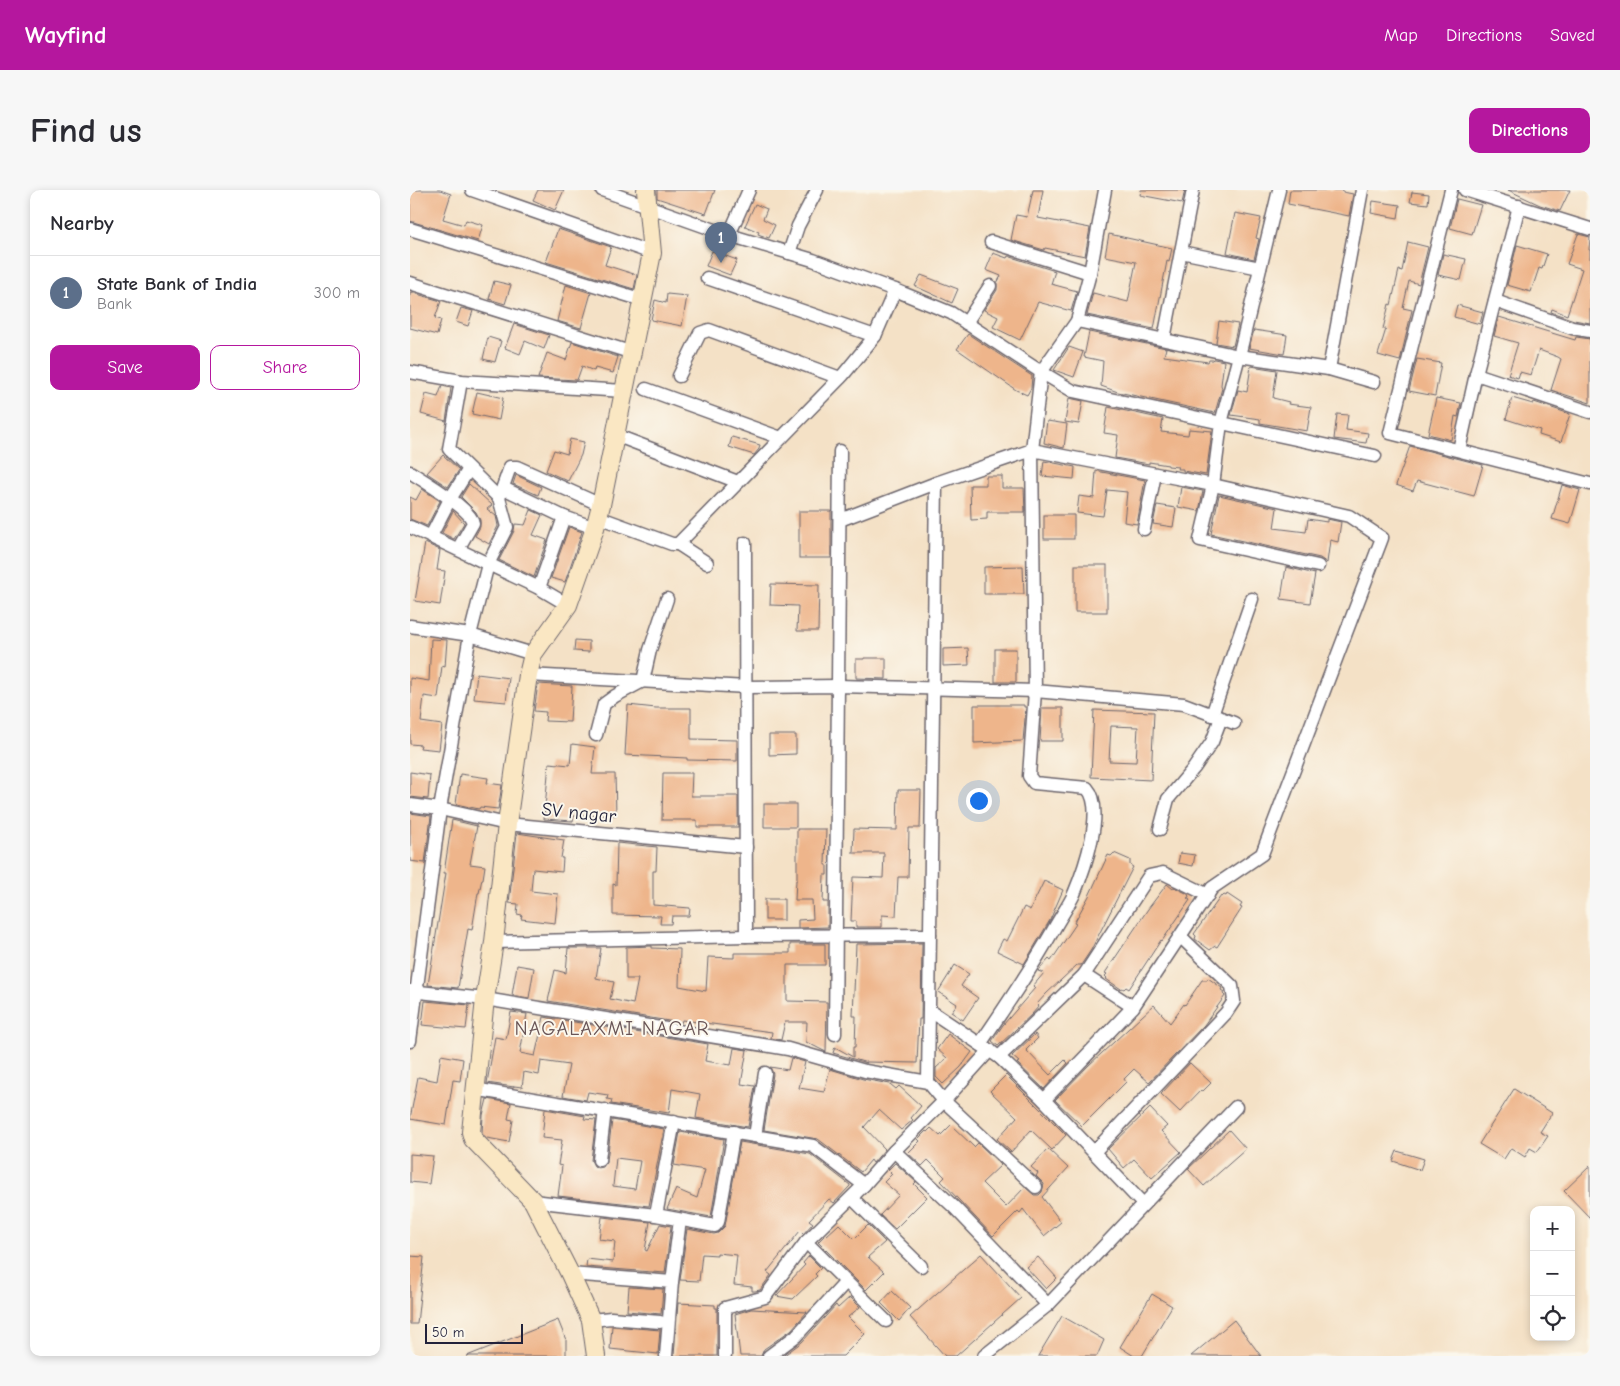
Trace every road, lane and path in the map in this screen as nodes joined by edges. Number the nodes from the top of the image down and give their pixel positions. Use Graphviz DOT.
graph roads {
  1 [pos="472,190"];
  2 [pos="602,190"];
  3 [pos="749,190"];
  4 [pos="816,190"];
  5 [pos="1193,190"];
  6 [pos="1279,190"];
  7 [pos="1362,190"];
  8 [pos="1451,190"];
  9 [pos="1465,190"];
  10 [pos="1101,191"];
  11 [pos="507,196"];
  12 [pos="647,198"];
  13 [pos="1519,206"];
  14 [pos="410,229"];
  15 [pos="1590,229"];
  16 [pos="729,235"];
  17 [pos="991,242"];
  18 [pos="1181,252"];
  19 [pos="652,253"];
  20 [pos="789,253"];
  21 [pos="1260,268"];
  22 [pos="1090,273"];
  23 [pos="708,278"];
  24 [pos="410,283"];
  25 [pos="990,286"];
  26 [pos="895,290"];
  27 [pos="644,300"];
  28 [pos="1495,301"];
  29 [pos="1077,321"];
  30 [pos="966,323"];
  31 [pos="1590,331"];
  32 [pos="875,336"];
  33 [pos="1164,339"];
  34 [pos="633,353"];
  35 [pos="1239,356"];
  36 [pos="1329,369"];
  37 [pos="410,372"];
  38 [pos="1041,372"];
  39 [pos="1476,374"];
  40 [pos="679,376"];
  41 [pos="840,378"];
  42 [pos="461,381"];
  43 [pos="1374,382"];
  44 [pos="646,390"];
  45 [pos="624,391"];
  46 [pos="1590,412"];
  47 [pos="1221,423"];
  48 [pos="615,435"];
  49 [pos="781,438"];
  50 [pos="840,450"];
  51 [pos="1032,450"];
  52 [pos="1459,450"];
  53 [pos="1375,456"];
  54 [pos="468,469"];
  55 [pos="410,472"];
  56 [pos="1155,474"];
  57 [pos="738,482"];
  58 [pos="936,483"];
  59 [pos="1590,484"];
  60 [pos="1212,485"];
  61 [pos="501,493"];
  62 [pos="450,499"];
  63 [pos="564,516"];
  64 [pos="598,517"];
  65 [pos="840,520"];
  66 [pos="410,527"];
  67 [pos="1144,529"];
  68 [pos="430,536"];
  69 [pos="746,543"];
  70 [pos="678,544"];
  71 [pos="458,549"];
  72 [pos="488,564"];
  73 [pos="708,564"];
  74 [pos="1318,566"];
  75 [pos="539,588"];
  76 [pos="667,599"];
  77 [pos="1252,599"];
  78 [pos="568,605"];
  79 [pos="410,626"];
  80 [pos="470,635"];
  81 [pos="533,654"];
  82 [pos="528,675"];
  83 [pos="643,682"];
  84 [pos="838,686"];
  85 [pos="747,687"];
  86 [pos="933,688"];
  87 [pos="1035,691"];
  88 [pos="1216,717"];
  89 [pos="1234,723"];
  90 [pos="596,735"];
  91 [pos="410,805"];
  92 [pos="440,809"];
  93 [pos="507,824"];
  94 [pos="1160,829"];
  95 [pos="746,847"];
  96 [pos="1208,895"];
  97 [pos="836,934"];
  98 [pos="930,935"];
  99 [pos="746,936"];
  100 [pos="1181,937"];
  101 [pos="494,942"];
  102 [pos="1084,975"];
  103 [pos="413,992"];
  104 [pos="485,999"];
  105 [pos="1133,1007"];
  106 [pos="929,1010"];
  107 [pos="835,1034"];
  108 [pos="410,1041"];
  109 [pos="990,1050"];
  110 [pos="765,1073"];
  111 [pos="928,1082"];
  112 [pos="474,1090"];
  113 [pos="1044,1100"];
  114 [pos="944,1101"];
  115 [pos="1236,1107"];
  116 [pos="605,1110"];
  117 [pos="674,1122"];
  118 [pos="734,1132"];
  119 [pos="756,1136"];
  120 [pos="894,1151"];
  121 [pos="1094,1152"];
  122 [pos="599,1160"];
  123 [pos="864,1185"];
  124 [pos="1036,1187"];
  125 [pos="852,1198"];
  126 [pos="533,1201"];
  127 [pos="1143,1204"];
  128 [pos="656,1214"];
  129 [pos="680,1220"];
  130 [pos="806,1242"];
  131 [pos="921,1266"];
  132 [pos="570,1274"];
  133 [pos="672,1282"];
  134 [pos="846,1282"];
  135 [pos="1048,1305"];
  136 [pos="591,1320"];
  137 [pos="886,1321"];
  138 [pos="660,1322"];
  139 [pos="596,1356"];
  140 [pos="666,1356"];
  141 [pos="725,1356"];
  142 [pos="770,1356"];
  143 [pos="984,1356"];
  1 -- 11 [label="street"];
  2 -- 12 [label="street"];
  3 -- 16 [label="street"];
  4 -- 20 [label="street"];
  5 -- 18 [label="street"];
  6 -- 21 [label="street"];
  7 -- 36 [label="street"];
  8 -- 52 [label="street"];
  9 -- 13 [label="street"];
  10 -- 22 [label="street"];
  11 -- 19 [label="street"];
  12 -- 16 [label="street"];
  12 -- 19 [label="street"];
  13 -- 15 [label="street"];
  13 -- 28 [label="street"];
  14 -- 27 [label="street"];
  16 -- 20 [label="street"];
  17 -- 22 [label="street"];
  18 -- 21 [label="street"];
  18 -- 33 [label="street"];
  19 -- 27 [label="street"];
  20 -- 26 [label="street"];
  21 -- 35 [label="street"];
  22 -- 29 [label="street"];
  23 -- 32 [label="street"];
  24 -- 34 [label="street"];
  25 -- 30 [label="street"];
  26 -- 30 [label="street"];
  26 -- 32 [label="street"];
  27 -- 34 [label="street"];
  28 -- 31 [label="street"];
  28 -- 39 [label="street"];
  29 -- 33 [label="street"];
  29 -- 38 [label="street"];
  30 -- 38 [label="street"];
  32 -- 41 [label="street"];
  33 -- 35 [label="street"];
  34 -- 45 [label="street"];
  35 -- 36 [label="street"];
  35 -- 47 [label="street"];
  36 -- 43 [label="street"];
  37 -- 42 [label="street"];
  38 -- 47 [label="street"];
  38 -- 51 [label="street"];
  39 -- 46 [label="street"];
  39 -- 52 [label="street"];
  40 -- 41 [label="street"];
  41 -- 49 [label="street"];
  42 -- 45 [label="street"];
  42 -- 54 [label="street"];
  44 -- 49 [label="street"];
  45 -- 48 [label="street"];
  47 -- 53 [label="street"];
  47 -- 60 [label="street"];
  48 -- 57 [label="street"];
  48 -- 64 [label="street"];
  49 -- 57 [label="street"];
  50 -- 65 [label="street"];
  51 -- 56 [label="street"];
  51 -- 58 [label="street"];
  51 -- 87 [label="street"];
  52 -- 59 [label="street"];
  54 -- 61 [label="street"];
  54 -- 62 [label="street"];
  55 -- 62 [label="street"];
  56 -- 60 [label="street"];
  56 -- 67 [label="street"];
  57 -- 70 [label="street"];
  58 -- 65 [label="street"];
  58 -- 86 [label="street"];
  60 -- 74 [label="street"];
  60 -- 96 [label="street"];
  61 -- 63 [label="street"];
  61 -- 64 [label="street"];
  61 -- 72 [label="street"];
  62 -- 68 [label="street"];
  62 -- 71 [label="street"];
  63 -- 64 [label="street"];
  63 -- 75 [label="street"];
  64 -- 70 [label="street"];
  64 -- 78 [label="street"];
  65 -- 84 [label="street"];
  66 -- 68 [label="street"];
  68 -- 71 [label="street"];
  69 -- 85 [label="street"];
  70 -- 73 [label="street"];
  71 -- 72 [label="street"];
  72 -- 75 [label="street"];
  72 -- 80 [label="street"];
  75 -- 78 [label="street"];
  76 -- 83 [label="street"];
  77 -- 88 [label="street"];
  78 -- 81 [label="street"];
  79 -- 80 [label="street"];
  80 -- 81 [label="street"];
  80 -- 92 [label="street"];
  81 -- 82 [label="street"];
  82 -- 83 [label="street"];
  82 -- 93 [label="street"];
  83 -- 85 [label="street"];
  83 -- 90 [label="street"];
  84 -- 85 [label="street"];
  84 -- 86 [label="street"];
  84 -- 97 [label="street"];
  85 -- 95 [label="street"];
  86 -- 87 [label="street"];
  86 -- 98 [label="street"];
  87 -- 88 [label="street"];
  87 -- 109 [label="street"];
  88 -- 89 [label="street"];
  88 -- 94 [label="street"];
  91 -- 92 [label="street, SV nagar"];
  92 -- 93 [label="street, SV nagar"];
  92 -- 103 [label="street"];
  93 -- 95 [label="street, SV nagar"];
  93 -- 101 [label="street"];
  95 -- 99 [label="street"];
  96 -- 100 [label="street"];
  96 -- 102 [label="street"];
  97 -- 98 [label="street"];
  97 -- 99 [label="street"];
  97 -- 107 [label="street"];
  98 -- 106 [label="street"];
  99 -- 101 [label="street"];
  100 -- 105 [label="street"];
  100 -- 121 [label="street"];
  101 -- 104 [label="street"];
  102 -- 105 [label="street"];
  102 -- 109 [label="street"];
  103 -- 104 [label="street"];
  103 -- 108 [label="street"];
  104 -- 111 [label="street"];
  104 -- 112 [label="street"];
  105 -- 113 [label="street"];
  106 -- 109 [label="street"];
  106 -- 111 [label="street"];
  109 -- 113 [label="street"];
  109 -- 114 [label="street"];
  110 -- 119 [label="street"];
  111 -- 114 [label="street"];
  112 -- 116 [label="street"];
  112 -- 126 [label="street"];
  113 -- 121 [label="street"];
  114 -- 120 [label="street"];
  114 -- 124 [label="street"];
  115 -- 127 [label="street"];
  116 -- 117 [label="street"];
  116 -- 122 [label="street"];
  117 -- 118 [label="street"];
  117 -- 128 [label="street"];
  118 -- 119 [label="street"];
  118 -- 129 [label="street"];
  119 -- 123 [label="street"];
  120 -- 123 [label="street"];
  120 -- 135 [label="street"];
  121 -- 127 [label="street"];
  123 -- 125 [label="street"];
  125 -- 130 [label="street"];
  125 -- 131 [label="street"];
  126 -- 128 [label="street"];
  126 -- 132 [label="street"];
  127 -- 135 [label="street"];
  128 -- 129 [label="street"];
  129 -- 133 [label="street"];
  130 -- 134 [label="street"];
  130 -- 141 [label="street"];
  132 -- 133 [label="street"];
  132 -- 136 [label="street"];
  133 -- 140 [label="street"];
  134 -- 137 [label="street"];
  134 -- 142 [label="street"];
  135 -- 143 [label="street"];
  136 -- 138 [label="street"];
  136 -- 139 [label="street"];
}
